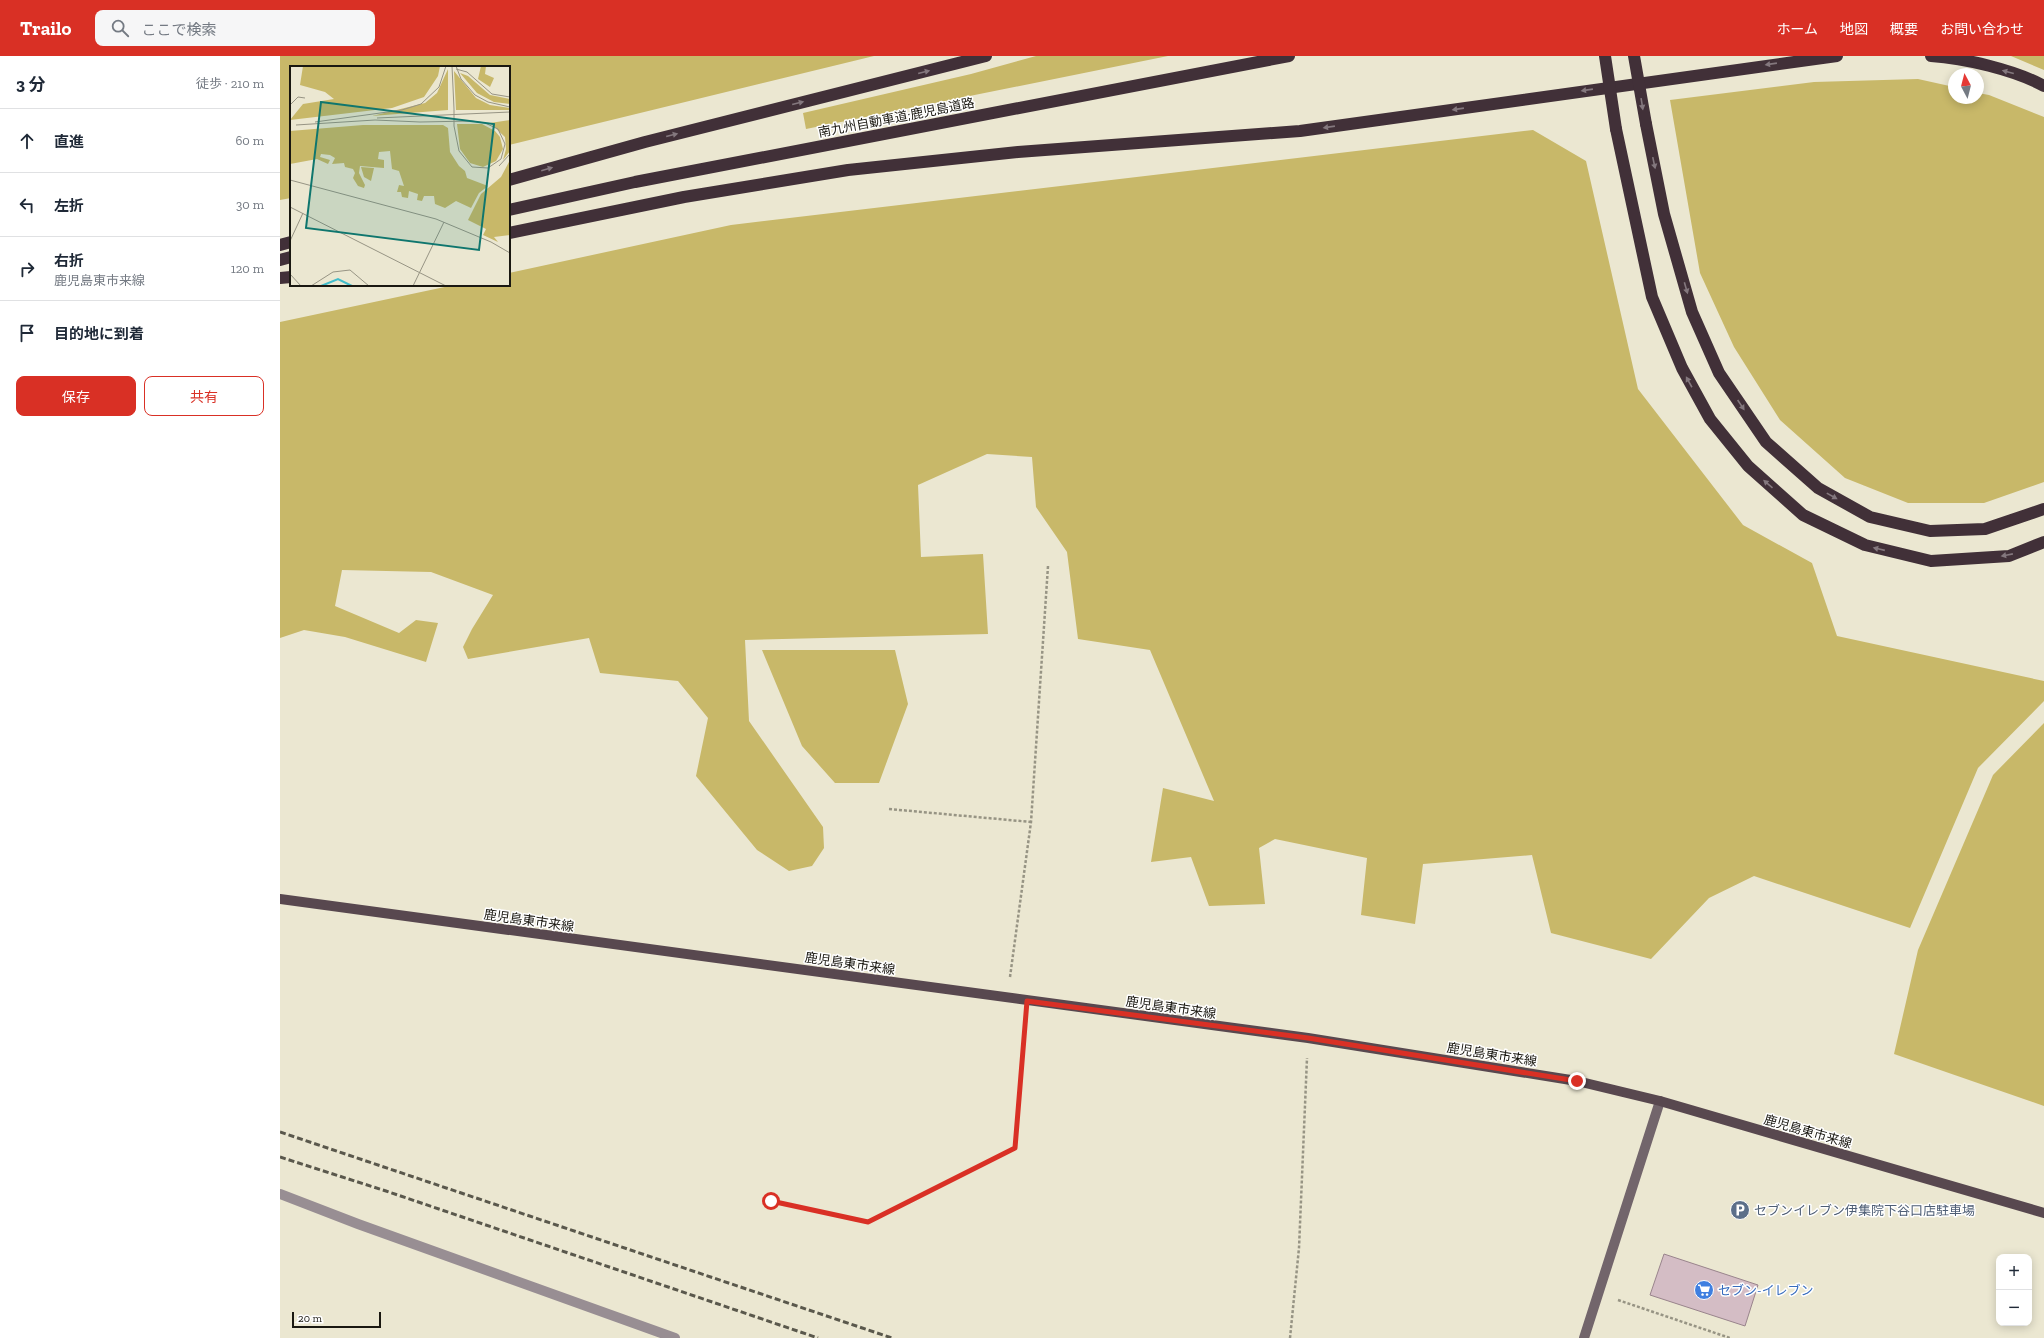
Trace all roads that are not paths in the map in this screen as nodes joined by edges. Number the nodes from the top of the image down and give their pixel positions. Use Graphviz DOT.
graph roads {
  1 [pos="986,56"];
  2 [pos="1289,56"];
  3 [pos="1605,56"];
  4 [pos="1634,56"];
  5 [pos="1837,56"];
  6 [pos="1931,56"];
  7 [pos="2044,86"];
  8 [pos="510,180"];
  9 [pos="510,210"];
  10 [pos="510,233"];
  11 [pos="290,242"];
  12 [pos="280,245"];
  13 [pos="290,257"];
  14 [pos="280,260"];
  15 [pos="290,276"];
  16 [pos="280,278"];
  17 [pos="2044,509"];
  18 [pos="2044,542"];
  19 [pos="280,899"];
  20 [pos="1660,1101"];
  21 [pos="280,1194"];
  22 [pos="2044,1213"];
  23 [pos="675,1338"];
  24 [pos="1584,1338"];
  8 -- 1 [label="highway, one-way"];
  2 -- 9 [label="highway, 南九州自動車道;鹿児島道路"];
  18 -- 3 [label="highway, one-way, bridge"];
  4 -- 17 [label="highway, one-way, bridge"];
  5 -- 10 [label="highway, one-way"];
  7 -- 6 [label="highway, one-way"];
  11 -- 12 [label="highway"];
  13 -- 14 [label="highway"];
  15 -- 16 [label="highway"];
  19 -- 20 [label="main road, 鹿児島東市来線"];
  20 -- 22 [label="main road, 鹿児島東市来線"];
  20 -- 24 [label="street"];
  21 -- 23 [label="street"];
}
